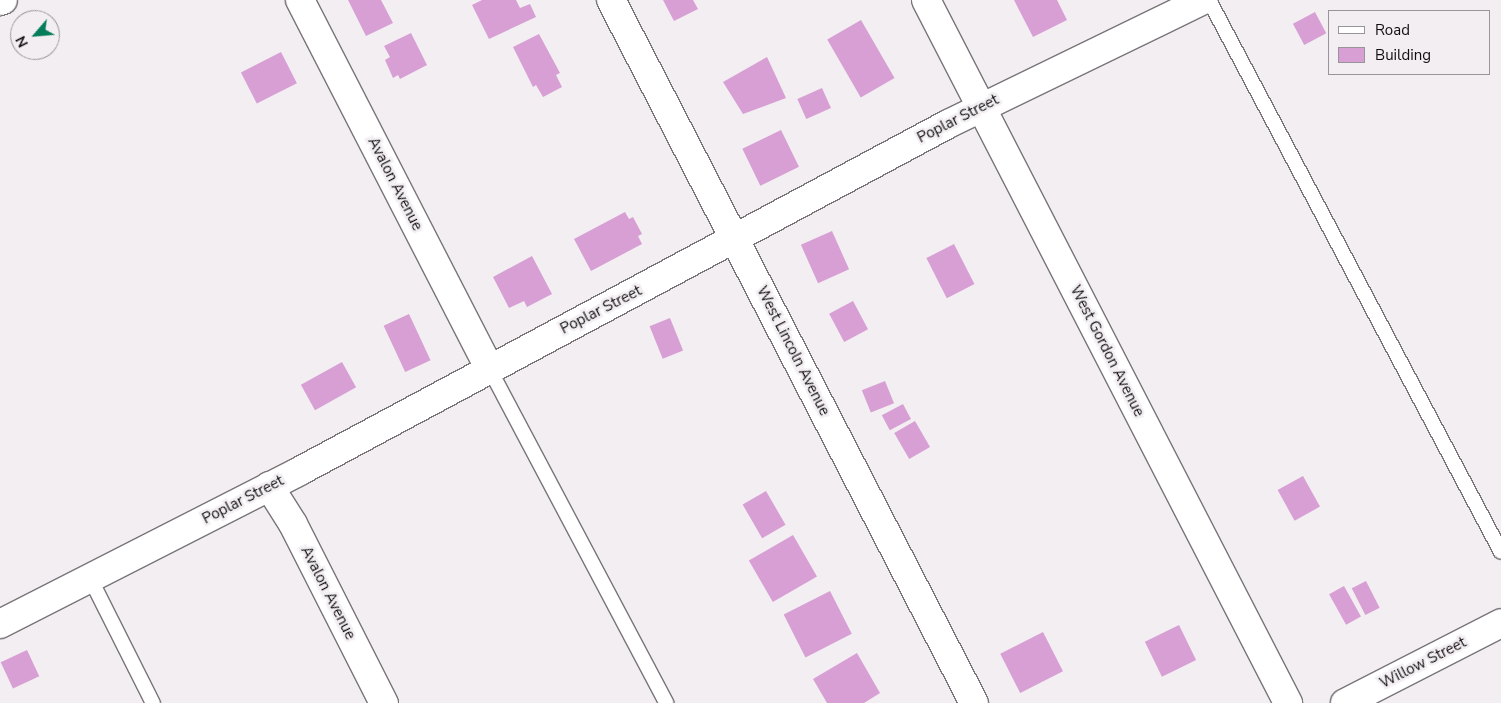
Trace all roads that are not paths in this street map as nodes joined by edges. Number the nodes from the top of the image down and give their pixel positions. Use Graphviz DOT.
graph roads {
  1 [pos="300,0"];
  2 [pos="611,0"];
  3 [pos="926,0"];
  4 [pos="1203,0"];
  5 [pos="1209,0"];
  6 [pos="981,106"];
  7 [pos="734,239"];
  8 [pos="489,368"];
  9 [pos="269,486"];
  10 [pos="1501,552"];
  11 [pos="90,578"];
  12 [pos="2,617"];
  13 [pos="1501,623"];
  14 [pos="152,703"];
  15 [pos="384,703"];
  16 [pos="666,703"];
  17 [pos="974,703"];
  18 [pos="1288,703"];
  19 [pos="1345,703"];
  1 -- 8 [label="street, Avalon Avenue"];
  2 -- 7 [label="street, West Lincoln Avenue"];
  3 -- 6 [label="street, West Gordon Avenue"];
  4 -- 6 [label="street, Poplar Street"];
  5 -- 10 [label="lane"];
  6 -- 7 [label="street, Poplar Street"];
  6 -- 18 [label="street, West Gordon Avenue"];
  7 -- 8 [label="street, Poplar Street"];
  7 -- 17 [label="street, West Lincoln Avenue"];
  8 -- 9 [label="street, Poplar Street"];
  8 -- 16 [label="lane"];
  9 -- 11 [label="street, Poplar Street"];
  9 -- 15 [label="street, Avalon Avenue"];
  11 -- 12 [label="street, Poplar Street"];
  11 -- 14 [label="lane"];
  13 -- 19 [label="street, Willow Street"];
}
